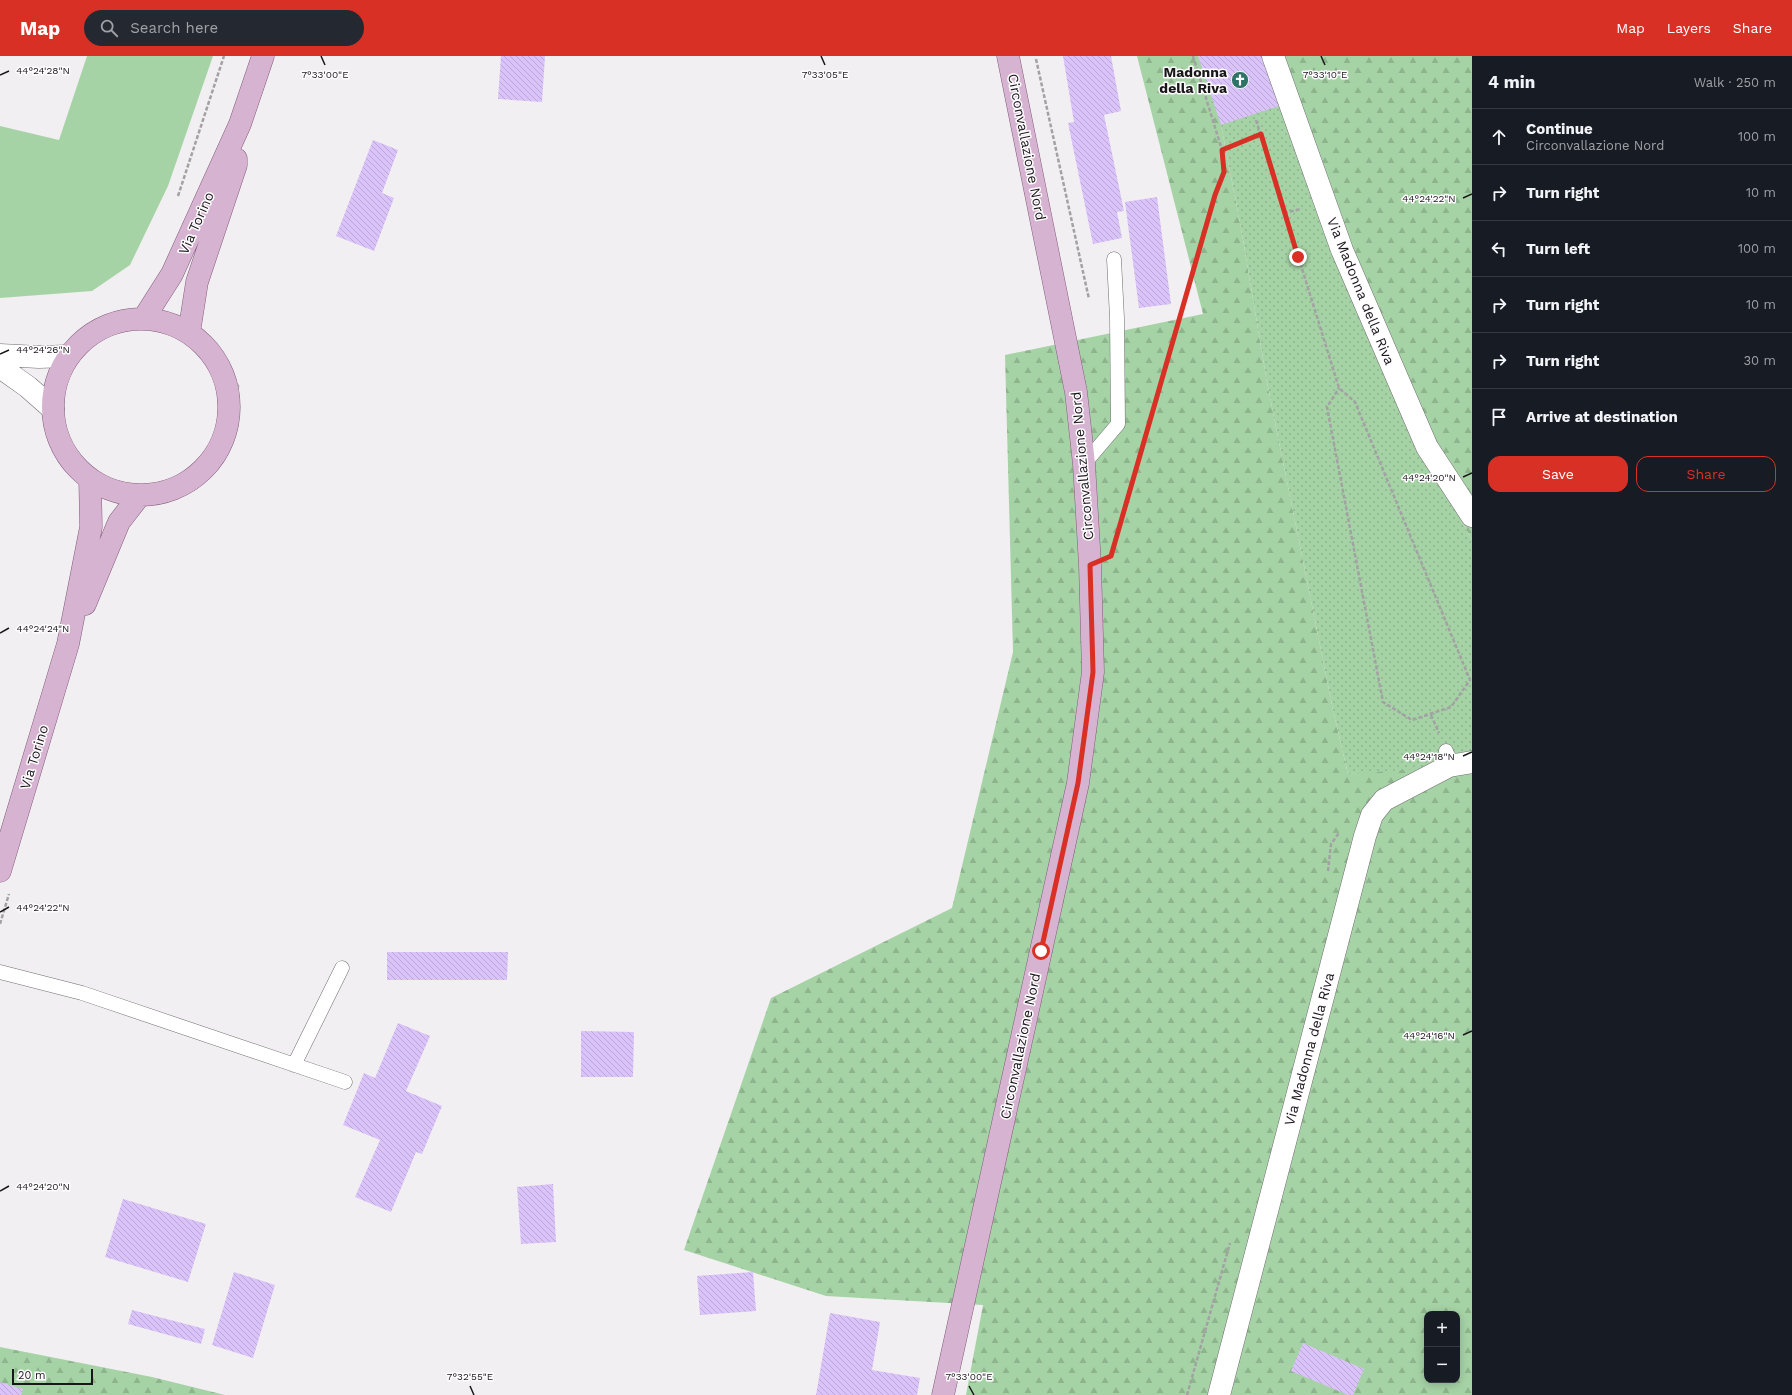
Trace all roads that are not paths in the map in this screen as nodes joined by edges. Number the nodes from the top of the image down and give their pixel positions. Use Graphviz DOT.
graph roads {
  1 [pos="263,56"];
  2 [pos="1008,56"];
  3 [pos="1273,56"];
  4 [pos="240,124"];
  5 [pos="1114,259"];
  6 [pos="144,318"];
  7 [pos="189,332"];
  8 [pos="0,355"];
  9 [pos="68,356"];
  10 [pos="0,367"];
  11 [pos="52,409"];
  12 [pos="1084,464"];
  13 [pos="90,478"];
  14 [pos="140,495"];
  15 [pos="1472,516"];
  16 [pos="68,644"];
  17 [pos="1472,762"];
  18 [pos="0,871"];
  19 [pos="342,968"];
  20 [pos="0,972"];
  21 [pos="294,1065"];
  22 [pos="345,1082"];
  23 [pos="943,1395"];
  24 [pos="1219,1395"];
  1 -- 4 [label="main road, Via Torino"];
  2 -- 12 [label="main road, Circonvallazione Nord"];
  3 -- 15 [label="street, Via Madonna della Riva"];
  4 -- 6 [label="main road, Via Torino"];
  4 -- 7 [label="main road, Via Torino"];
  5 -- 12 [label="lane"];
  6 -- 7 [label="main road"];
  6 -- 9 [label="main road"];
  7 -- 14 [label="main road"];
  8 -- 9 [label="street"];
  9 -- 11 [label="main road"];
  10 -- 11 [label="street"];
  11 -- 13 [label="main road"];
  12 -- 23 [label="main road, Circonvallazione Nord"];
  13 -- 14 [label="main road"];
  13 -- 16 [label="main road, Via Torino"];
  14 -- 16 [label="main road, Via Torino"];
  16 -- 18 [label="main road, Via Torino"];
  17 -- 24 [label="street, Via Madonna della Riva"];
  19 -- 21 [label="lane"];
  20 -- 21 [label="lane"];
  21 -- 22 [label="lane"];
}
